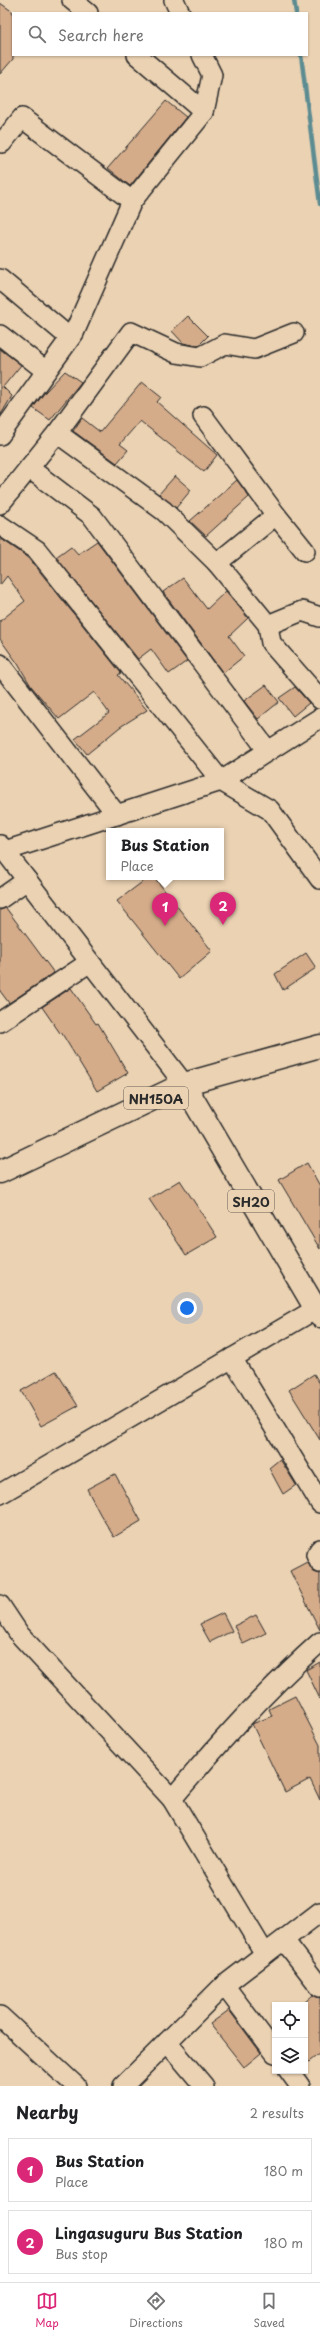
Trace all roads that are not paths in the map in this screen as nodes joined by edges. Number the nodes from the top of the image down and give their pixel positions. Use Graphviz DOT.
graph roads {
  1 [pos="72,0"];
  2 [pos="174,0"];
  3 [pos="87,12"];
  4 [pos="180,12"];
  5 [pos="138,56"];
  6 [pos="202,56"];
  7 [pos="204,112"];
  8 [pos="0,141"];
  9 [pos="132,201"];
  10 [pos="0,279"];
  11 [pos="294,333"];
  12 [pos="0,335"];
  13 [pos="70,338"];
  14 [pos="46,371"];
  15 [pos="203,416"];
  16 [pos="56,433"];
  17 [pos="0,436"];
  18 [pos="29,468"];
  19 [pos="0,504"];
  20 [pos="276,515"];
  21 [pos="0,525"];
  22 [pos="305,551"];
  23 [pos="217,564"];
  24 [pos="320,617"];
  25 [pos="268,625"];
  26 [pos="0,664"];
  27 [pos="320,700"];
  28 [pos="320,718"];
  29 [pos="268,751"];
  30 [pos="221,781"];
  31 [pos="117,815"];
  32 [pos="2,848"];
  33 [pos="320,879"];
  34 [pos="27,880"];
  35 [pos="0,899"];
  36 [pos="90,962"];
  37 [pos="0,1022"];
  38 [pos="320,1046"];
  39 [pos="184,1084"];
  40 [pos="0,1172"];
  41 [pos="318,1312"];
  42 [pos="232,1358"];
  43 [pos="0,1494"];
  44 [pos="320,1504"];
  45 [pos="320,1548"];
  46 [pos="320,1563"];
  47 [pos="0,1605"];
  48 [pos="320,1642"];
  49 [pos="172,1800"];
  50 [pos="320,1912"];
  51 [pos="284,1940"];
  52 [pos="265,1954"];
  53 [pos="224,1985"];
  54 [pos="320,1987"];
  55 [pos="0,2016"];
  56 [pos="167,2042"];
  57 [pos="272,2049"];
  58 [pos="291,2074"];
  59 [pos="76,2086"];
  60 [pos="123,2086"];
  61 [pos="204,2086"];
  62 [pos="300,2086"];
  1 -- 3 [label="street"];
  2 -- 4 [label="street"];
  5 -- 7 [label="street"];
  6 -- 7 [label="street"];
  7 -- 9 [label="street"];
  8 -- 9 [label="street"];
  9 -- 13 [label="street"];
  10 -- 13 [label="street"];
  11 -- 16 [label="street"];
  12 -- 14 [label="street"];
  13 -- 14 [label="street"];
  14 -- 17 [label="street"];
  15 -- 20 [label="street"];
  16 -- 18 [label="street"];
  16 -- 23 [label="street"];
  18 -- 19 [label="street"];
  18 -- 29 [label="street"];
  20 -- 22 [label="street"];
  20 -- 23 [label="street"];
  21 -- 30 [label="street"];
  23 -- 25 [label="street"];
  24 -- 25 [label="street"];
  25 -- 27 [label="street"];
  26 -- 31 [label="street"];
  28 -- 29 [label="street"];
  29 -- 30 [label="street"];
  30 -- 31 [label="street"];
  30 -- 33 [label="street"];
  31 -- 32 [label="street"];
  32 -- 34 [label="street"];
  34 -- 35 [label="street"];
  34 -- 36 [label="street"];
  36 -- 37 [label="street"];
  36 -- 39 [label="street"];
  38 -- 39 [label="main road, NH150A"];
  39 -- 40 [label="main road, NH150A"];
  39 -- 41 [label="main road, SH20"];
  41 -- 42 [label="street"];
  42 -- 43 [label="street"];
  42 -- 44 [label="street"];
  45 -- 46 [label="street"];
  47 -- 49 [label="street"];
  48 -- 49 [label="street"];
  49 -- 52 [label="street"];
  50 -- 51 [label="street"];
  51 -- 52 [label="street"];
  51 -- 54 [label="street"];
  52 -- 53 [label="street"];
  53 -- 56 [label="street"];
  53 -- 57 [label="street"];
  55 -- 59 [label="street"];
  56 -- 60 [label="street"];
  56 -- 61 [label="street"];
  58 -- 62 [label="street"];
}
